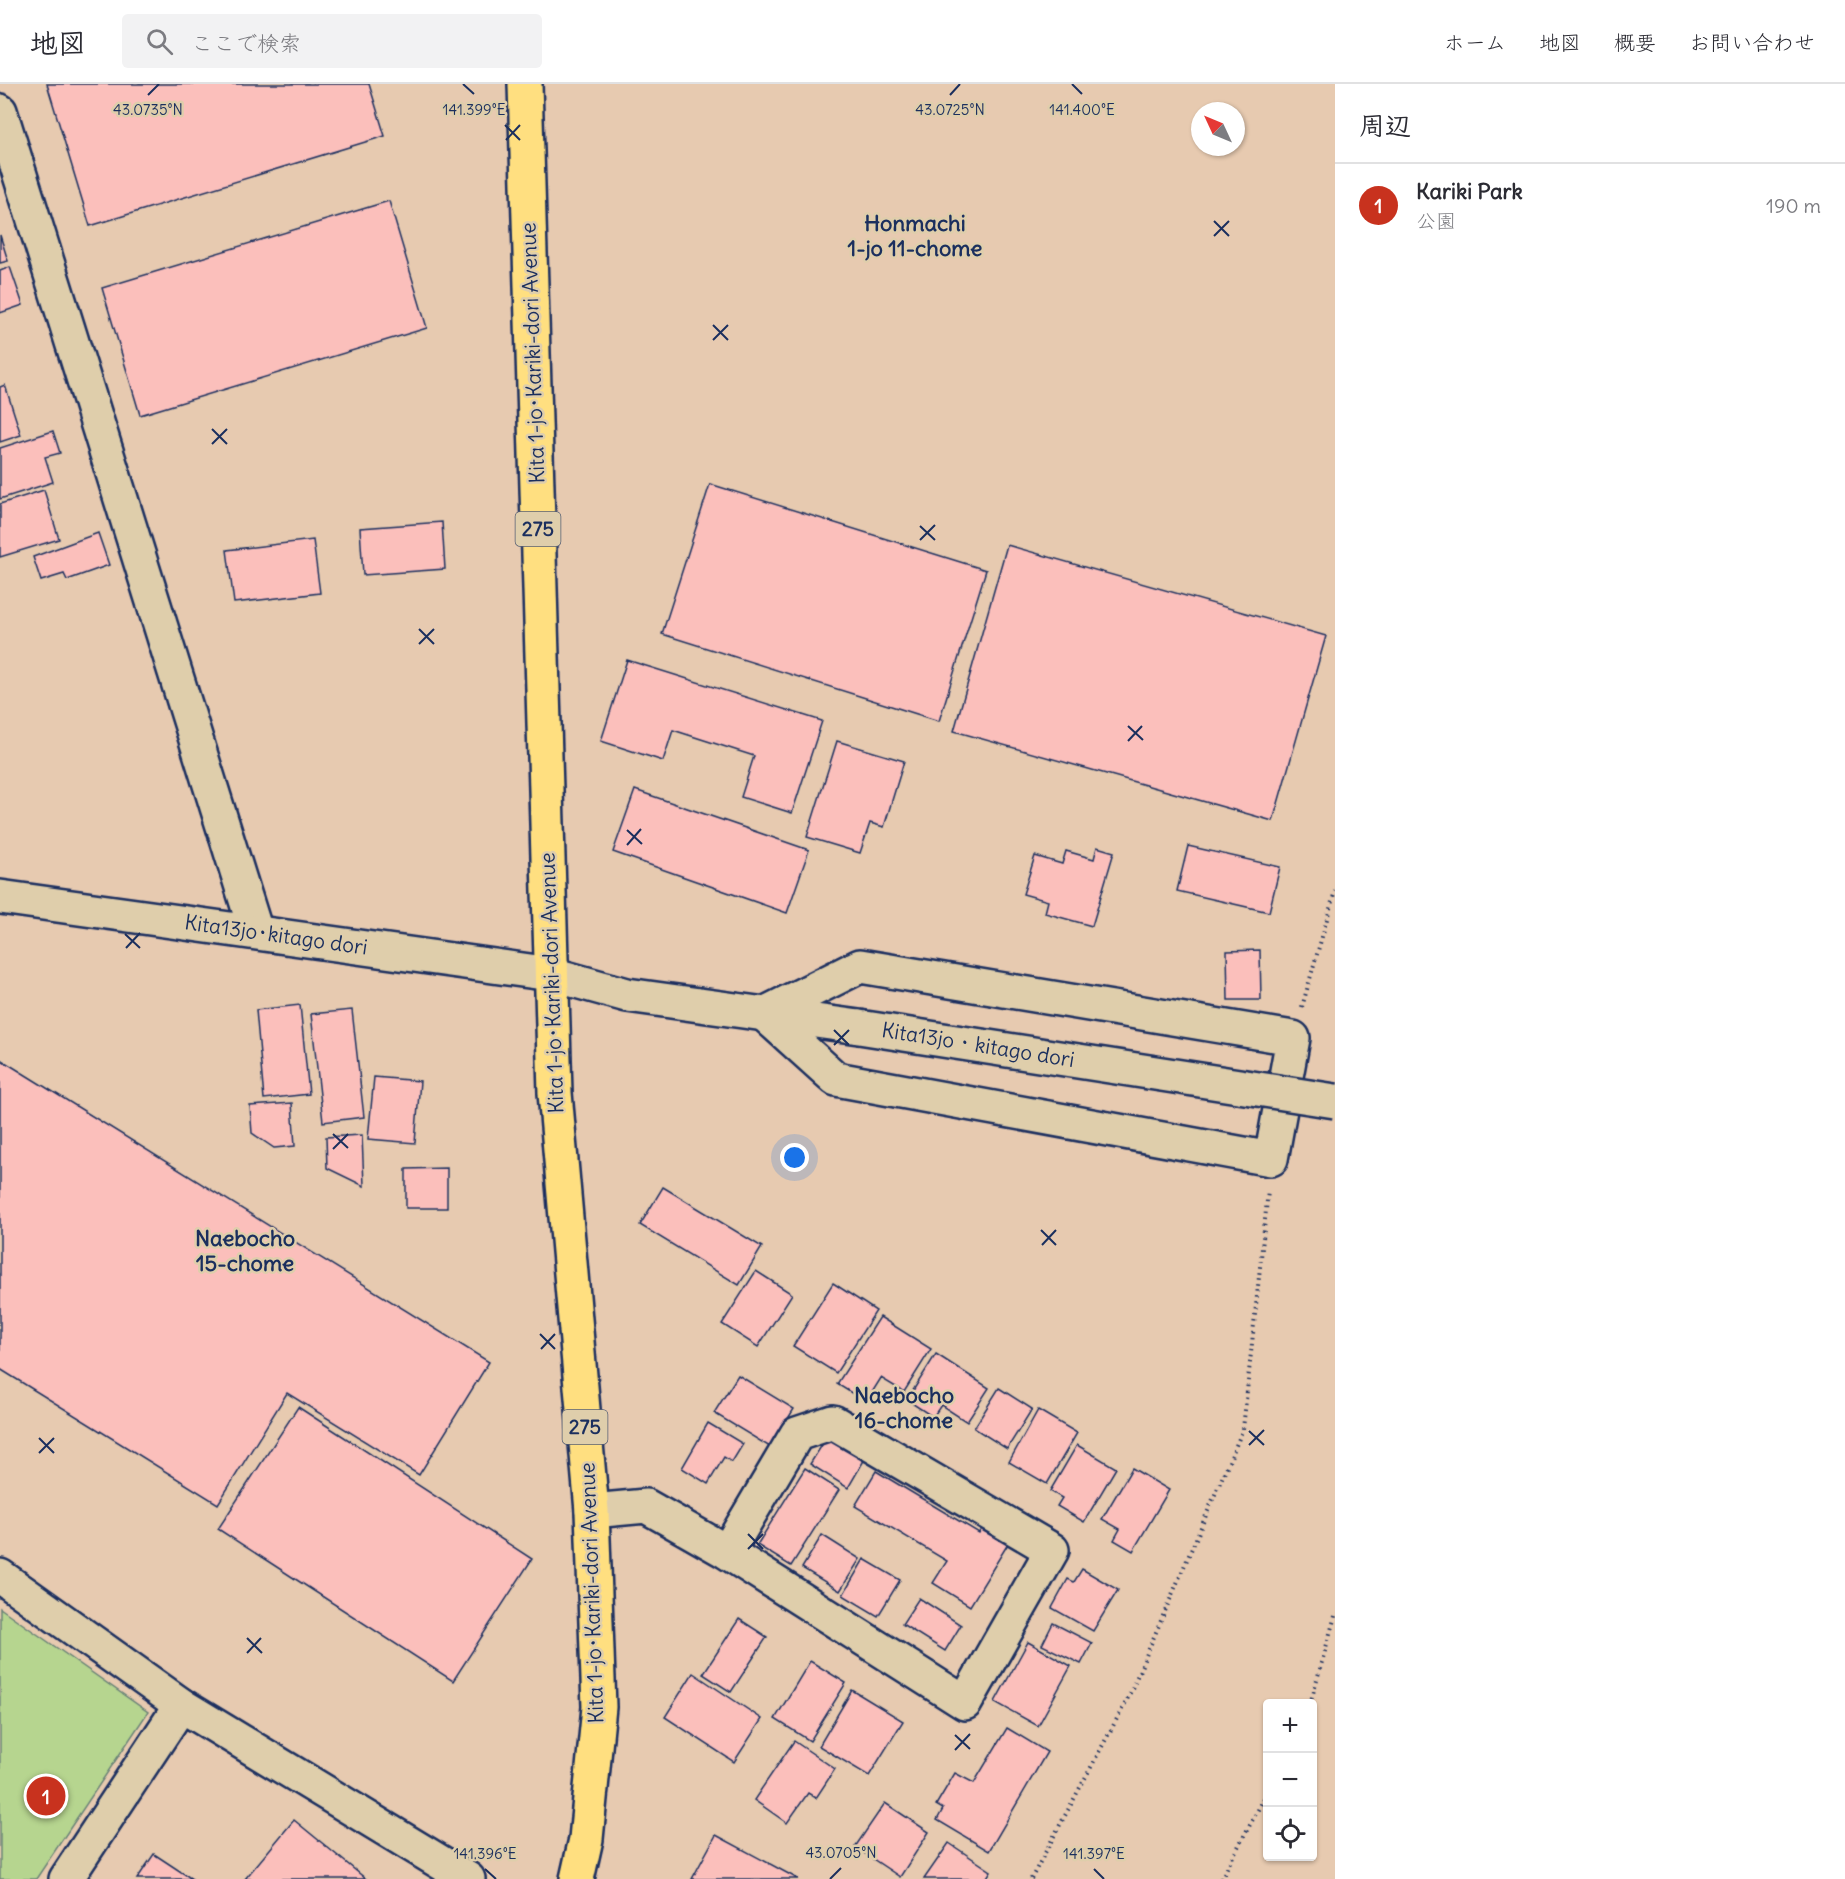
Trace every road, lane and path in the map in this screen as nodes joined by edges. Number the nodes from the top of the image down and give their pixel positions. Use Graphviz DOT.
graph roads {
  1 [pos="525,84"];
  2 [pos="0,111"];
  3 [pos="1335,891"];
  4 [pos="0,897"];
  5 [pos="256,932"];
  6 [pos="551,974"];
  7 [pos="764,1014"];
  8 [pos="1293,1038"];
  9 [pos="1335,1101"];
  10 [pos="1271,1159"];
  11 [pos="592,1510"];
  12 [pos="727,1552"];
  13 [pos="0,1576"];
  14 [pos="1335,1616"];
  15 [pos="1311,1699"];
  16 [pos="181,1706"];
  17 [pos="1263,1800"];
  18 [pos="66,1879"];
  19 [pos="468,1879"];
  20 [pos="578,1879"];
  21 [pos="1031,1879"];
  22 [pos="1221,1879"];
  1 -- 6 [label="highway, Kita 1-jo･Kariki-dori Avenue / 275"];
  2 -- 5 [label="street"];
  3 -- 8 [label="path"];
  4 -- 5 [label="street, Kita13jo･kitago dori"];
  5 -- 6 [label="street, Kita13jo･kitago dori"];
  6 -- 7 [label="street, Kita13jo・kitago dori"];
  6 -- 11 [label="highway, Kita 1-jo･Kariki-dori Avenue / 275"];
  7 -- 8 [label="street"];
  7 -- 9 [label="street, Kita13jo・kitago dori, bridge"];
  7 -- 10 [label="street"];
  8 -- 10 [label="street"];
  10 -- 21 [label="path"];
  11 -- 12 [label="street"];
  11 -- 20 [label="highway, Kita 1-jo･Kariki-dori Avenue / 275"];
  12 -- 12 [label="street"];
  13 -- 16 [label="street"];
  14 -- 15 [label="path"];
  16 -- 18 [label="street"];
  16 -- 19 [label="street"];
  17 -- 22 [label="path"];
}
